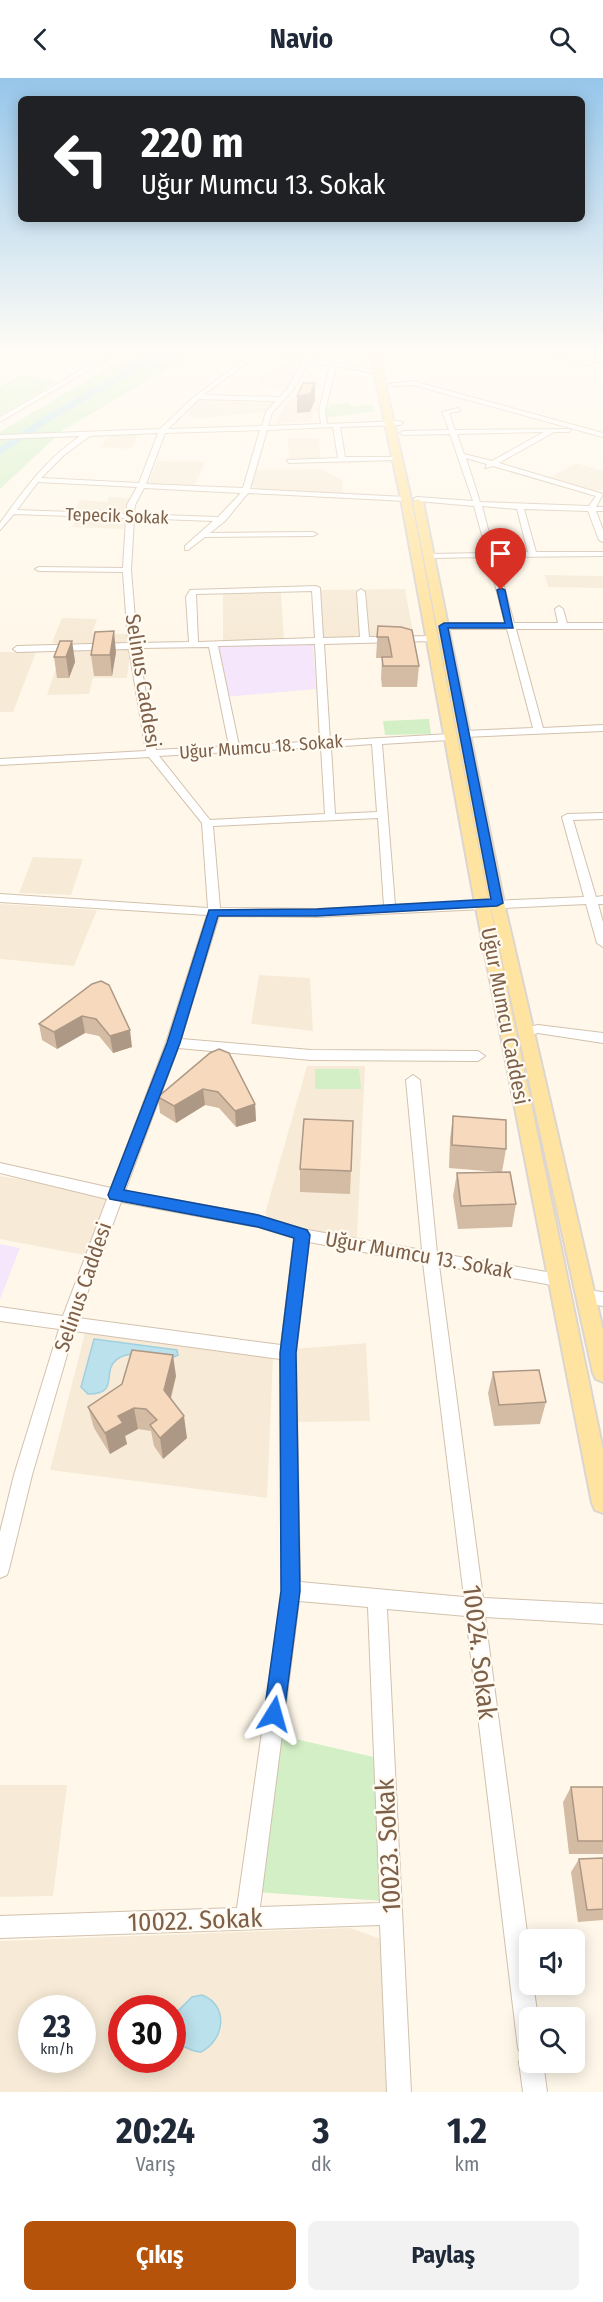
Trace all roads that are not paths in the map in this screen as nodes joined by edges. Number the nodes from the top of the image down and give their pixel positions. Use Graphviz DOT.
graph roads {
  1 [pos="68,446"];
  2 [pos="156,446"];
  3 [pos="260,446"];
  4 [pos="340,446"];
  5 [pos="397,446"];
  6 [pos="402,446"];
  7 [pos="458,446"];
  8 [pos="525,446"];
  9 [pos="462,455"];
  10 [pos="342,458"];
  11 [pos="397,458"];
  12 [pos="289,461"];
  13 [pos="491,465"];
  14 [pos="470,477"];
  15 [pos="35,480"];
  16 [pos="142,485"];
  17 [pos="246,491"];
  18 [pos="602,494"];
  19 [pos="412,499"];
  20 [pos="477,502"];
  21 [pos="520,507"];
  22 [pos="591,509"];
  23 [pos="603,509"];
  24 [pos="12,512"];
  25 [pos="129,517"];
  26 [pos="222,519"];
  27 [pos="0,528"];
  28 [pos="313,534"];
  29 [pos="203,536"];
  30 [pos="603,540"];
  31 [pos="188,548"];
  32 [pos="533,554"];
  33 [pos="603,554"];
  34 [pos="492,555"];
  35 [pos="429,556"];
  36 [pos="39,569"];
  37 [pos="127,570"];
  38 [pos="362,592"];
  39 [pos="559,609"];
  40 [pos="444,626"];
  41 [pos="510,626"];
  42 [pos="564,626"];
  43 [pos="603,626"];
  44 [pos="365,639"];
  45 [pos="432,639"];
  46 [pos="318,640"];
  47 [pos="194,643"];
  48 [pos="213,643"];
  49 [pos="133,648"];
  50 [pos="16,649"];
  51 [pos="603,728"];
  52 [pos="539,731"];
  53 [pos="457,736"];
  54 [pos="377,740"];
  55 [pos="325,743"];
  56 [pos="234,748"];
  57 [pos="152,754"];
  58 [pos="0,762"];
  59 [pos="383,815"];
  60 [pos="603,816"];
  61 [pos="330,818"];
  62 [pos="207,823"];
  63 [pos="0,898"];
  64 [pos="597,900"];
  65 [pos="497,903"];
  66 [pos="482,904"];
  67 [pos="390,910"];
  68 [pos="214,912"];
  69 [pos="603,943"];
  70 [pos="526,1032"];
  71 [pos="603,1038"];
  72 [pos="173,1043"];
  73 [pos="478,1056"];
  74 [pos="413,1080"];
  75 [pos="0,1168"];
  76 [pos="115,1195"];
  77 [pos="302,1235"];
  78 [pos="430,1256"];
  79 [pos="558,1280"];
  80 [pos="595,1298"];
  81 [pos="0,1314"];
  82 [pos="68,1324"];
  83 [pos="288,1353"];
  84 [pos="603,1373"];
  85 [pos="603,1503"];
  86 [pos="0,1569"];
  87 [pos="291,1591"];
  88 [pos="377,1600"];
  89 [pos="474,1607"];
  90 [pos="603,1614"];
  91 [pos="391,1914"];
  92 [pos="247,1919"];
  93 [pos="0,1927"];
  94 [pos="525,2007"];
  95 [pos="532,2073"];
  96 [pos="399,2092"];
  97 [pos="535,2092"];
  1 -- 15 [label="street"];
  2 -- 16 [label="street, Selinus Caddesi"];
  3 -- 17 [label="street"];
  4 -- 10 [label="street"];
  5 -- 11 [label="main road, Uğur Mumcu Caddesi"];
  6 -- 19 [label="main road, Uğur Mumcu Caddesi"];
  7 -- 9 [label="street"];
  8 -- 13 [label="street"];
  9 -- 13 [label="street"];
  9 -- 14 [label="street"];
  10 -- 11 [label="street"];
  10 -- 12 [label="street"];
  11 -- 19 [label="main road, Uğur Mumcu Caddesi"];
  13 -- 14 [label="street"];
  13 -- 18 [label="street"];
  14 -- 20 [label="street"];
  15 -- 16 [label="street"];
  15 -- 24 [label="street"];
  16 -- 17 [label="street"];
  16 -- 25 [label="street, Selinus Caddesi"];
  17 -- 19 [label="street"];
  17 -- 26 [label="street"];
  18 -- 22 [label="street"];
  19 -- 20 [label="street"];
  19 -- 35 [label="main road, Uğur Mumcu Caddesi"];
  19 -- 45 [label="main road, Uğur Mumcu Caddesi"];
  20 -- 21 [label="street"];
  20 -- 34 [label="street"];
  21 -- 22 [label="street"];
  21 -- 32 [label="street"];
  22 -- 23 [label="street"];
  22 -- 30 [label="street"];
  24 -- 25 [label="street, Tepecik Sokak"];
  24 -- 27 [label="street"];
  25 -- 26 [label="street, Tepecik Sokak"];
  25 -- 37 [label="street, Selinus Caddesi"];
  26 -- 29 [label="street"];
  28 -- 29 [label="street"];
  29 -- 31 [label="street"];
  32 -- 33 [label="street"];
  32 -- 34 [label="street"];
  34 -- 35 [label="street"];
  34 -- 41 [label="street"];
  35 -- 40 [label="main road, Uğur Mumcu Caddesi"];
  36 -- 37 [label="street"];
  37 -- 49 [label="street, Selinus Caddesi"];
  38 -- 44 [label="street"];
  39 -- 42 [label="street"];
  40 -- 41 [label="street"];
  40 -- 53 [label="main road, Uğur Mumcu Caddesi"];
  41 -- 42 [label="street"];
  41 -- 52 [label="street"];
  42 -- 43 [label="street"];
  44 -- 45 [label="street"];
  44 -- 46 [label="street"];
  45 -- 53 [label="main road, Uğur Mumcu Caddesi"];
  46 -- 47 [label="street"];
  46 -- 48 [label="street"];
  46 -- 55 [label="street"];
  47 -- 48 [label="street"];
  47 -- 49 [label="street"];
  48 -- 56 [label="street"];
  49 -- 50 [label="street"];
  49 -- 57 [label="street, Selinus Caddesi"];
  51 -- 52 [label="street, Uğur Mumcu 18. Sokak"];
  52 -- 53 [label="street, Uğur Mumcu 18. Sokak"];
  53 -- 54 [label="street, Uğur Mumcu 18. Sokak"];
  53 -- 65 [label="main road, Uğur Mumcu Caddesi"];
  53 -- 66 [label="main road, Uğur Mumcu Caddesi"];
  54 -- 55 [label="street, Uğur Mumcu 18. Sokak"];
  54 -- 59 [label="street"];
  55 -- 56 [label="street, Uğur Mumcu 18. Sokak"];
  55 -- 61 [label="street"];
  56 -- 57 [label="street, Uğur Mumcu 18. Sokak"];
  57 -- 58 [label="street, Uğur Mumcu 18. Sokak"];
  57 -- 62 [label="street, Selinus Caddesi"];
  59 -- 61 [label="street"];
  59 -- 67 [label="street"];
  60 -- 64 [label="street"];
  61 -- 62 [label="street"];
  62 -- 68 [label="street, Selinus Caddesi"];
  63 -- 68 [label="street"];
  64 -- 65 [label="street"];
  64 -- 69 [label="street"];
  65 -- 66 [label="street"];
  65 -- 70 [label="main road, Uğur Mumcu Caddesi"];
  66 -- 67 [label="street"];
  66 -- 79 [label="main road, Uğur Mumcu Caddesi"];
  67 -- 68 [label="street"];
  68 -- 72 [label="street, Selinus Caddesi"];
  70 -- 71 [label="street"];
  70 -- 80 [label="main road, Uğur Mumcu Caddesi"];
  72 -- 73 [label="street"];
  72 -- 76 [label="street, Selinus Caddesi"];
  74 -- 78 [label="street, 10024. Sokak"];
  75 -- 76 [label="street, Uğur Mumcu 13. Sokak"];
  76 -- 77 [label="street, Uğur Mumcu 13. Sokak"];
  76 -- 82 [label="street, Selinus Caddesi"];
  77 -- 78 [label="street, Uğur Mumcu 13. Sokak"];
  77 -- 83 [label="street"];
  78 -- 79 [label="street, Uğur Mumcu 13. Sokak"];
  78 -- 89 [label="street, 10024. Sokak"];
  79 -- 85 [label="main road, Uğur Mumcu Caddesi"];
  80 -- 84 [label="main road, Uğur Mumcu Caddesi"];
  81 -- 82 [label="street"];
  82 -- 83 [label="street"];
  82 -- 86 [label="street, Selinus Caddesi"];
  83 -- 87 [label="street"];
  87 -- 88 [label="street"];
  87 -- 92 [label="street"];
  88 -- 89 [label="street"];
  88 -- 91 [label="street, 10023. Sokak"];
  89 -- 90 [label="street"];
  89 -- 94 [label="street, 10024. Sokak"];
  91 -- 92 [label="street, 10022. Sokak"];
  91 -- 96 [label="street, 10023. Sokak"];
  92 -- 93 [label="street, 10022. Sokak"];
  95 -- 97 [label="street"];
}
